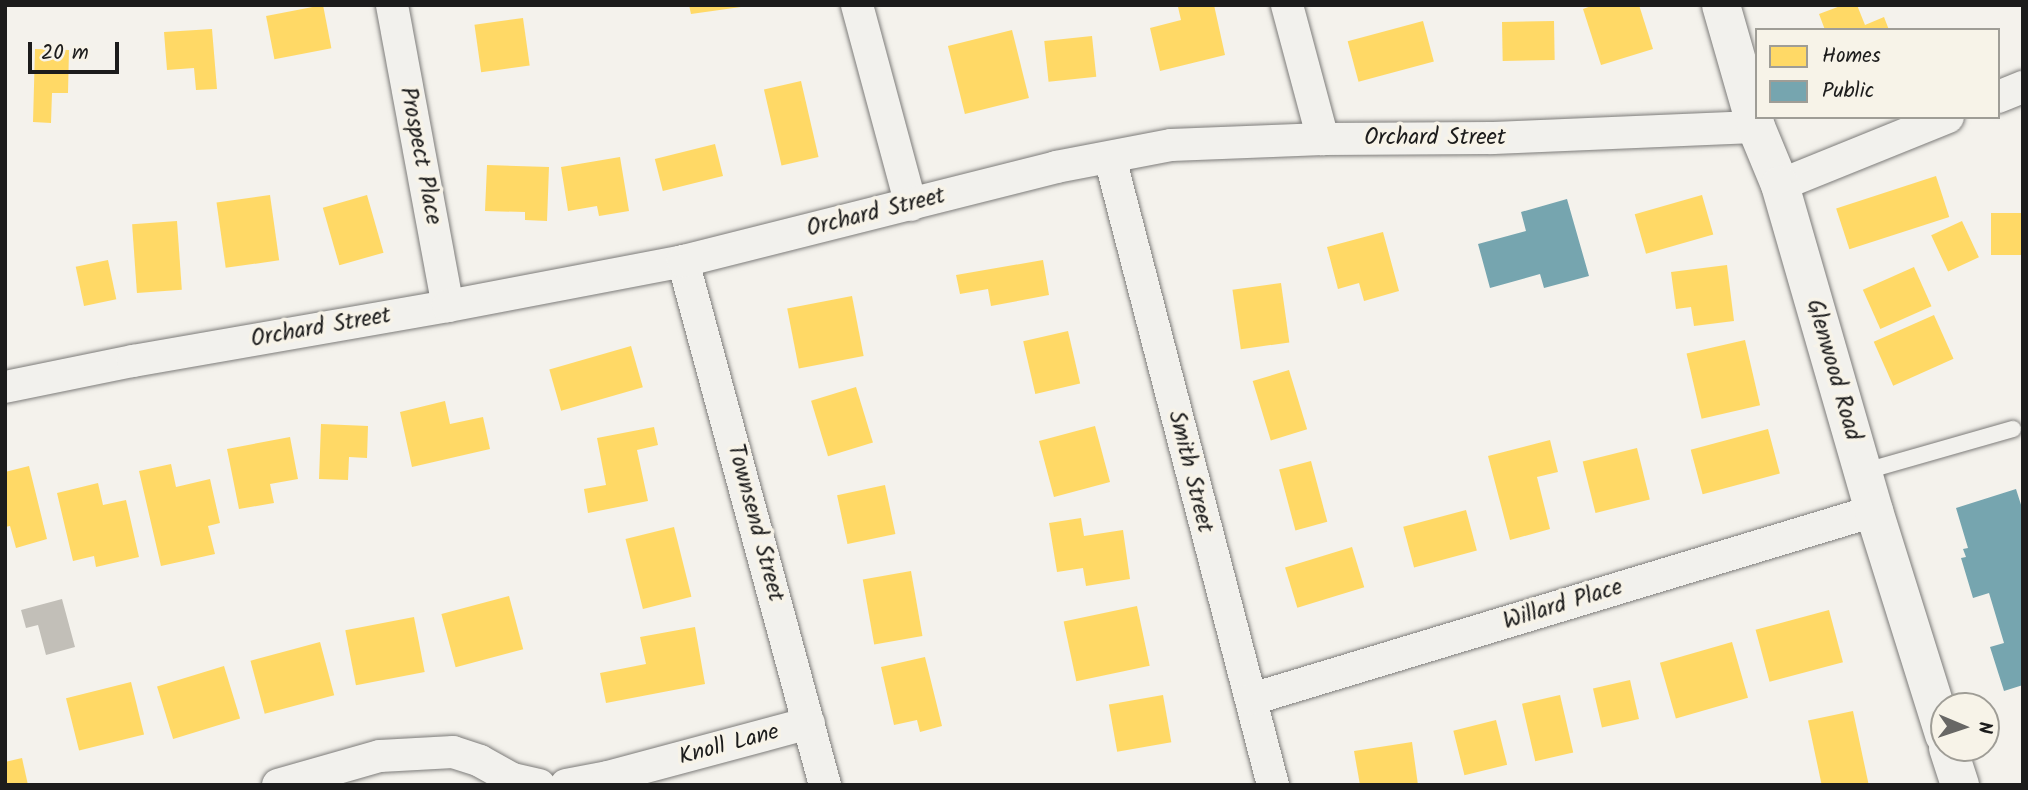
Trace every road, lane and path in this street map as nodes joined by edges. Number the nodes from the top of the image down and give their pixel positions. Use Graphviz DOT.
graph roads {
  1 [pos="392,5"];
  2 [pos="857,5"];
  3 [pos="1287,5"];
  4 [pos="1721,5"];
  5 [pos="2023,87"];
  6 [pos="2000,96"];
  7 [pos="1943,119"];
  8 [pos="1756,127"];
  9 [pos="1323,139"];
  10 [pos="1110,158"];
  11 [pos="1780,185"];
  12 [pos="911,205"];
  13 [pos="683,261"];
  14 [pos="448,306"];
  15 [pos="5,387"];
  16 [pos="2013,429"];
  17 [pos="1862,472"];
  18 [pos="1874,511"];
  19 [pos="1931,692"];
  20 [pos="1252,699"];
  21 [pos="809,723"];
  22 [pos="1953,762"];
  23 [pos="278,785"];
  24 [pos="539,785"];
  25 [pos="566,785"];
  26 [pos="825,785"];
  27 [pos="1273,785"];
  28 [pos="1960,785"];
  1 -- 14 [label="street, Prospect Place"];
  2 -- 12 [label="street"];
  3 -- 9 [label="street"];
  4 -- 8 [label="main road, Glenwood Road"];
  5 -- 6 [label="street"];
  7 -- 11 [label="street"];
  8 -- 9 [label="street, Orchard Street"];
  8 -- 11 [label="main road, Glenwood Road"];
  9 -- 10 [label="street, Orchard Street"];
  10 -- 12 [label="street, Orchard Street"];
  10 -- 20 [label="street, Smith Street"];
  11 -- 17 [label="main road, Glenwood Road"];
  12 -- 13 [label="street, Orchard Street"];
  13 -- 14 [label="street, Orchard Street"];
  13 -- 21 [label="street, Townsend Street"];
  14 -- 15 [label="street, Orchard Street"];
  16 -- 17 [label="lane"];
  17 -- 18 [label="main road, Glenwood Road"];
  18 -- 19 [label="main road, Glenwood Road"];
  18 -- 20 [label="street, Willard Place"];
  20 -- 27 [label="street, Smith Street"];
  21 -- 25 [label="street, Knoll Lane"];
  21 -- 26 [label="street, Townsend Street"];
  22 -- 28 [label="main road"];
  23 -- 24 [label="street"];
}
